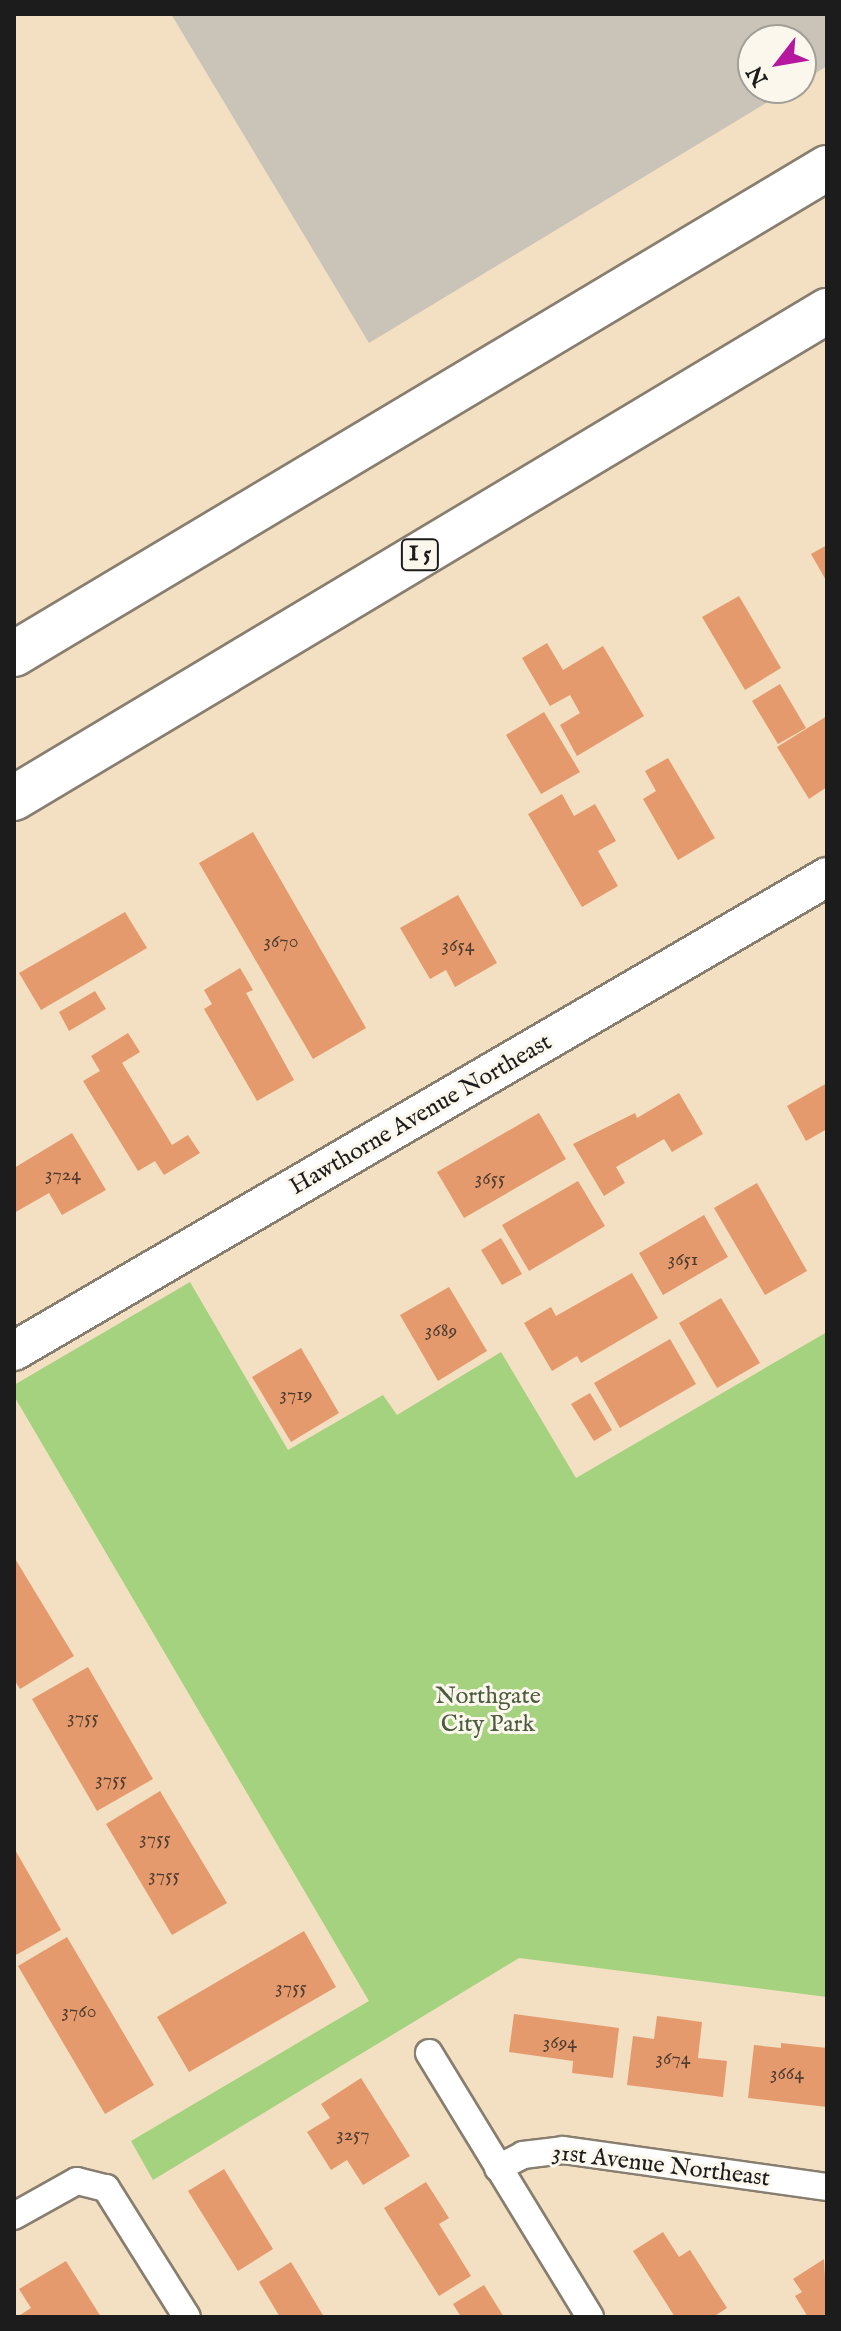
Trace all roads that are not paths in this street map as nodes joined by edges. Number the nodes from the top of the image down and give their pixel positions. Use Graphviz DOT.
graph roads {
  1 [pos="827,168"];
  2 [pos="827,311"];
  3 [pos="14,654"];
  4 [pos="14,798"];
  5 [pos="827,877"];
  6 [pos="14,1351"];
  7 [pos="429,2053"];
  8 [pos="498,2168"];
  9 [pos="827,2187"];
  10 [pos="14,2216"];
  11 [pos="187,2317"];
  12 [pos="590,2317"];
  1 -- 3 [label="highway"];
  2 -- 4 [label="highway, I 5"];
  5 -- 6 [label="main road, Hawthorne Avenue Northeast"];
  7 -- 8 [label="street"];
  8 -- 9 [label="street, 31st Avenue Northeast"];
  8 -- 12 [label="street"];
  10 -- 11 [label="street"];
}
